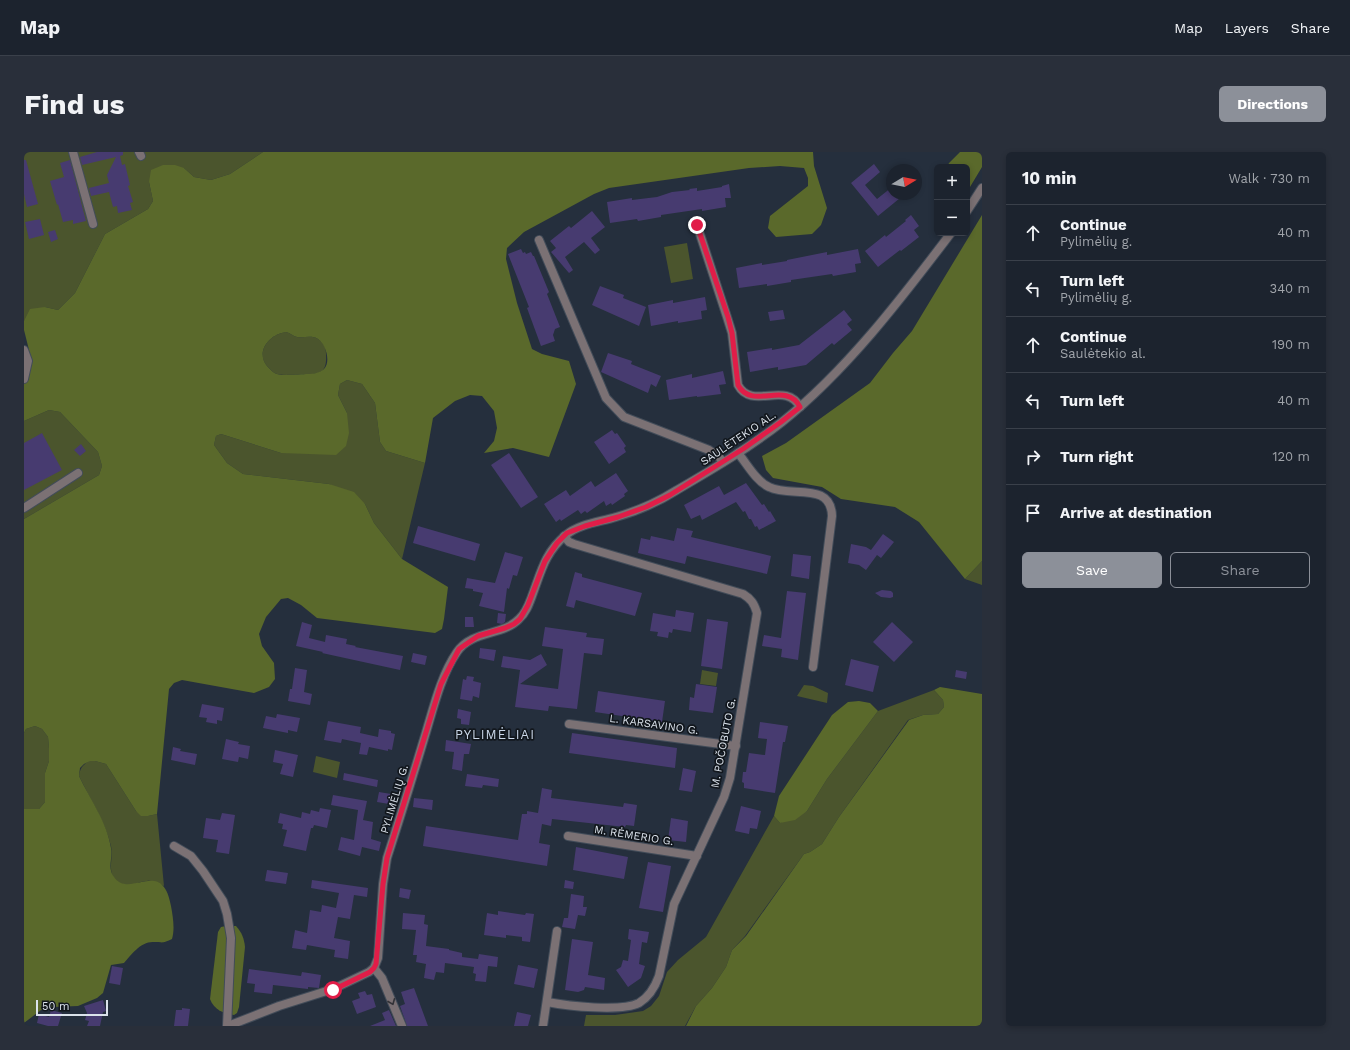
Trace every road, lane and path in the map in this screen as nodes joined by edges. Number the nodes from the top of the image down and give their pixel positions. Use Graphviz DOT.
graph roads {
  1 [pos="73,152"];
  2 [pos="982,188"];
  3 [pos="970,206"];
  4 [pos="93,224"];
  5 [pos="697,225"];
  6 [pos="948,236"];
  7 [pos="539,240"];
  8 [pos="24,350"];
  9 [pos="24,379"];
  10 [pos="800,407"];
  11 [pos="738,453"];
  12 [pos="723,462"];
  13 [pos="78,473"];
  14 [pos="24,508"];
  15 [pos="564,536"];
  16 [pos="813,667"];
  17 [pos="569,724"];
  18 [pos="736,746"];
  19 [pos="568,836"];
  20 [pos="174,846"];
  21 [pos="697,856"];
  22 [pos="557,931"];
  23 [pos="374,968"];
  24 [pos="547,1002"];
  25 [pos="227,1026"];
  26 [pos="402,1026"];
  27 [pos="543,1026"];
  1 -- 4 [label="street"];
  2 -- 3 [label="street"];
  5 -- 10 [label="street"];
  6 -- 10 [label="street, SAULĖTEKIO AL."];
  7 -- 12 [label="street"];
  8 -- 9 [label="street"];
  10 -- 11 [label="street, SAULĖTEKIO AL."];
  11 -- 12 [label="street, SAULĖTEKIO AL."];
  11 -- 16 [label="street"];
  12 -- 15 [label="street, SAULĖTEKIO AL."];
  13 -- 14 [label="street"];
  15 -- 18 [label="street, M. POČOBUTO G."];
  15 -- 23 [label="street, PYLIMĖLIŲ G."];
  17 -- 18 [label="street, L. KARSAVINO G."];
  18 -- 21 [label="street, M. POČOBUTO G."];
  19 -- 21 [label="street, M. RĖMERIO G."];
  20 -- 25 [label="street"];
  21 -- 24 [label="street, M. POČOBUTO G."];
  22 -- 24 [label="street"];
  23 -- 25 [label="street"];
  23 -- 26 [label="street, one-way"];
  24 -- 27 [label="street"];
}
